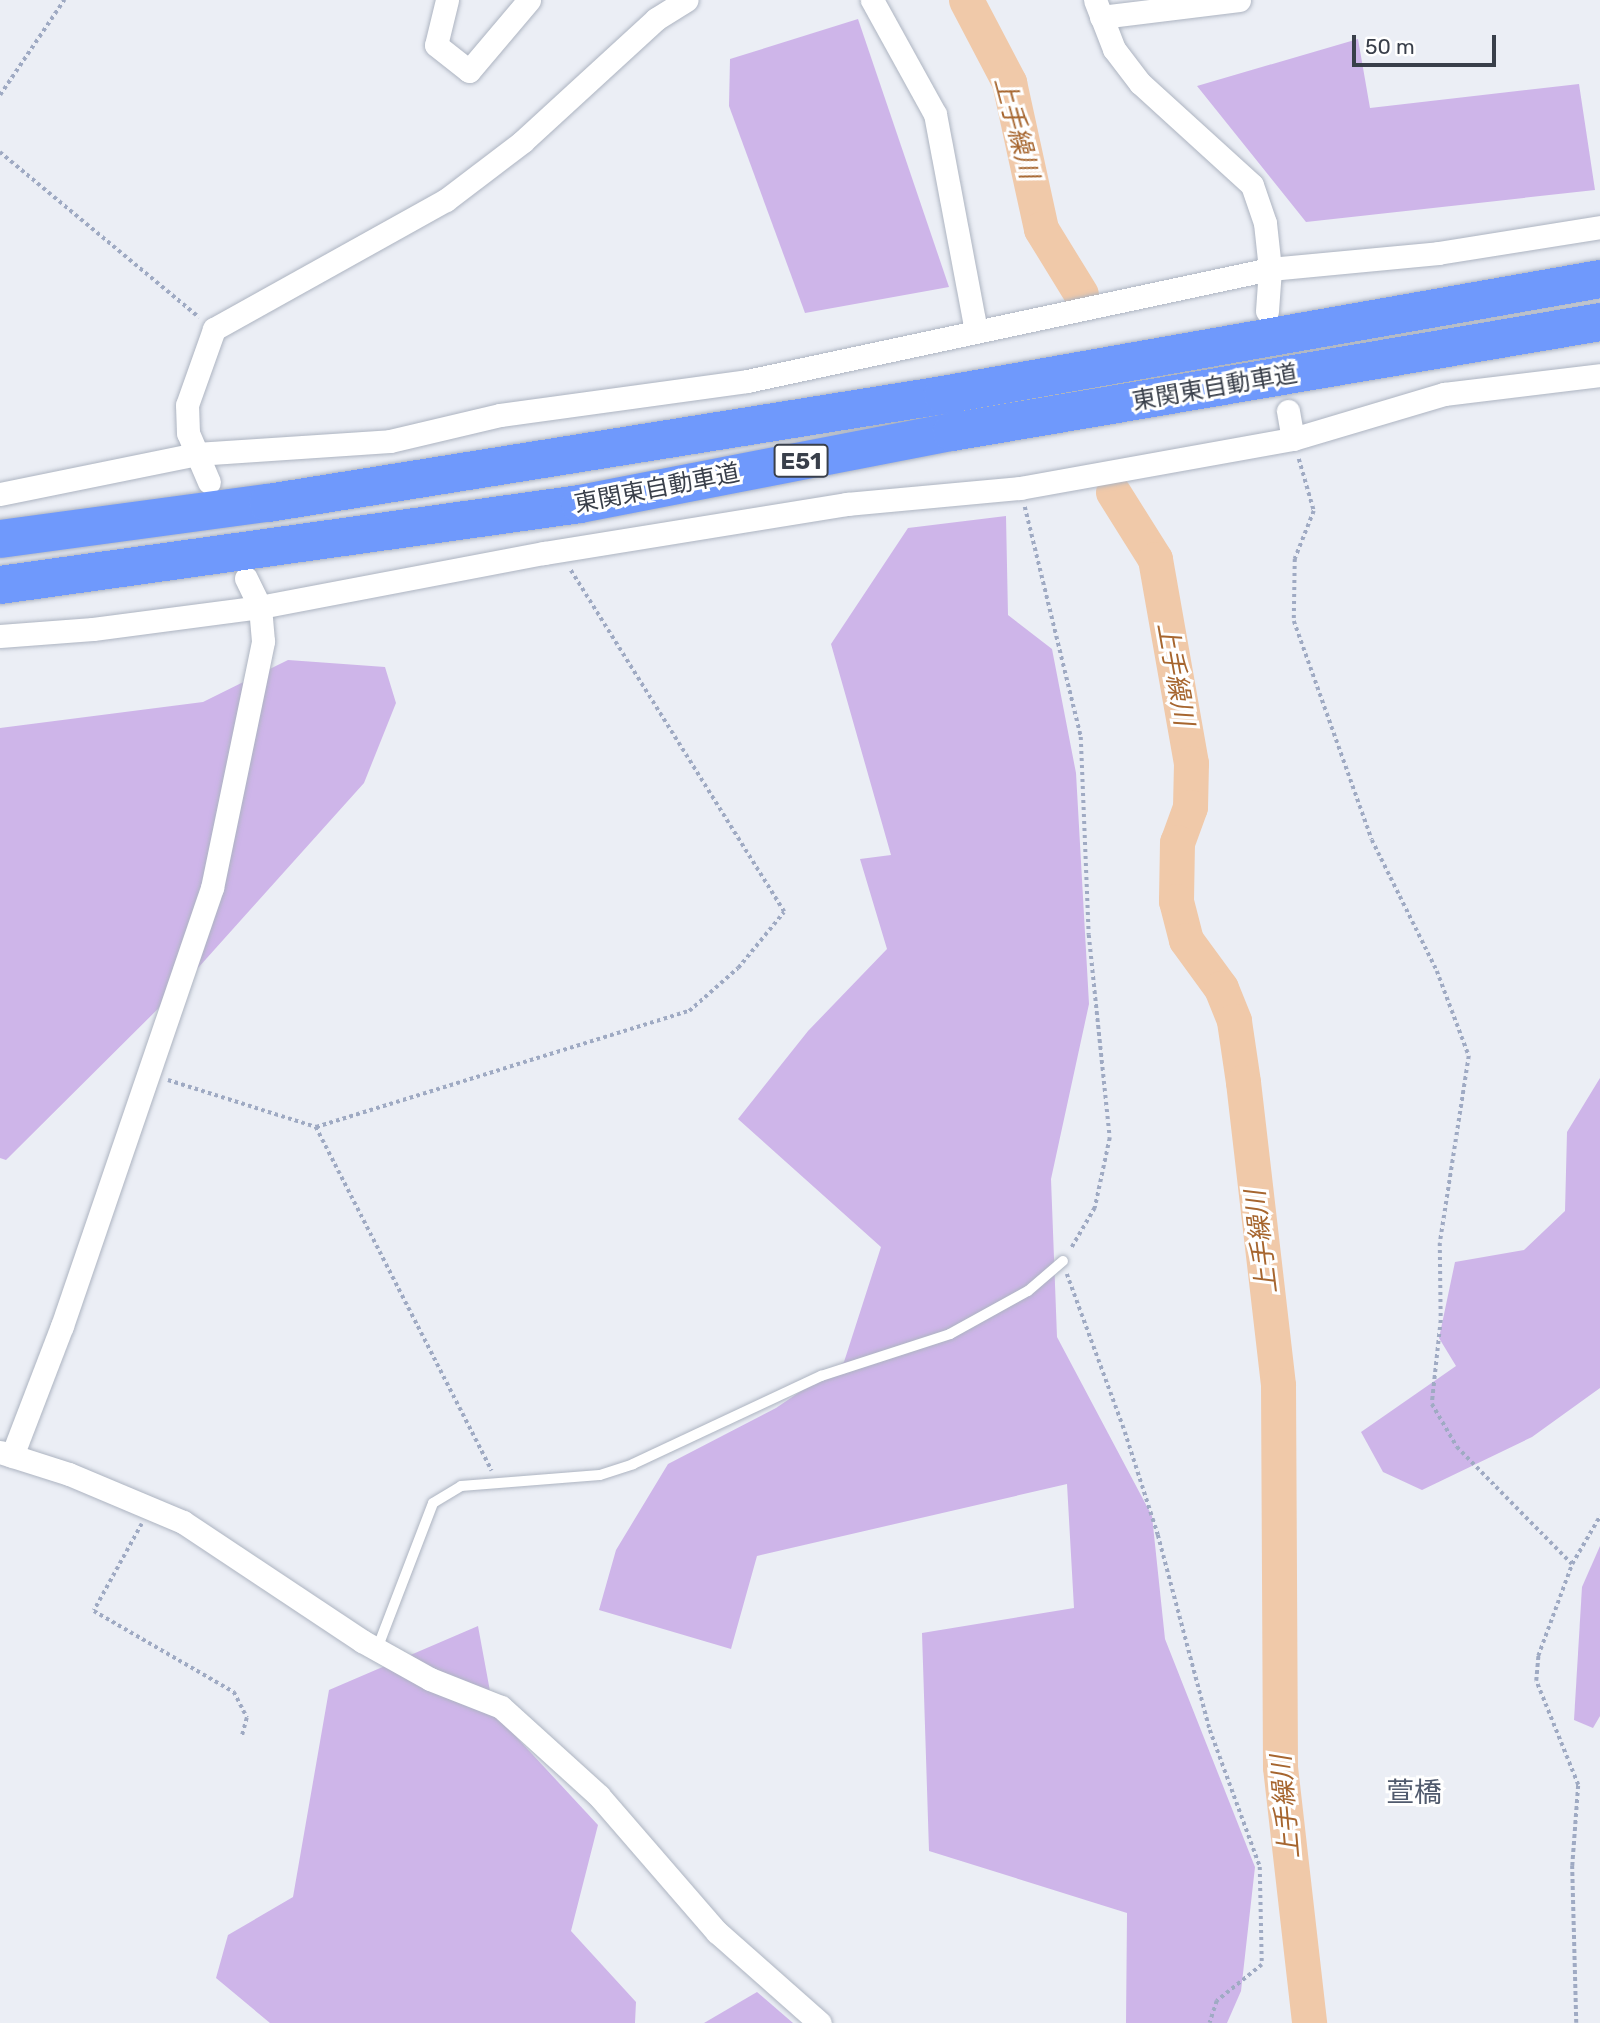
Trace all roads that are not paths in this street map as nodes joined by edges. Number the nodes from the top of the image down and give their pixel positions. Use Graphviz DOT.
graph roads {
  1 [pos="447,0"];
  2 [pos="529,0"];
  3 [pos="687,0"];
  4 [pos="872,0"];
  5 [pos="1239,0"];
  6 [pos="1098,9"];
  7 [pos="1600,227"];
  8 [pos="1270,269"];
  9 [pos="1600,279"];
  10 [pos="1267,311"];
  11 [pos="1600,322"];
  12 [pos="976,330"];
  13 [pos="1600,374"];
  14 [pos="1288,411"];
  15 [pos="1293,439"];
  16 [pos="196,454"];
  17 [pos="209,482"];
  18 [pos="0,494"];
  19 [pos="0,539"];
  20 [pos="246,578"];
  21 [pos="0,585"];
  22 [pos="260,607"];
  23 [pos="0,636"];
  24 [pos="1063,1261"];
  25 [pos="6,1454"];
  26 [pos="377,1649"];
  27 [pos="820,2023"];
  1 -- 2 [label="street"];
  3 -- 16 [label="street"];
  4 -- 12 [label="street"];
  5 -- 6 [label="street"];
  6 -- 8 [label="street"];
  7 -- 8 [label="street"];
  8 -- 10 [label="street"];
  8 -- 12 [label="street"];
  9 -- 19 [label="highway, 東関東自動車道 / E51"];
  11 -- 21 [label="highway, 東関東自動車道 / E51"];
  12 -- 16 [label="street"];
  13 -- 15 [label="street"];
  14 -- 15 [label="street"];
  15 -- 22 [label="street"];
  16 -- 17 [label="street"];
  16 -- 18 [label="street"];
  20 -- 22 [label="street"];
  22 -- 23 [label="street"];
  22 -- 25 [label="street"];
  24 -- 26 [label="lane"];
  25 -- 26 [label="street"];
  26 -- 27 [label="street"];
}
